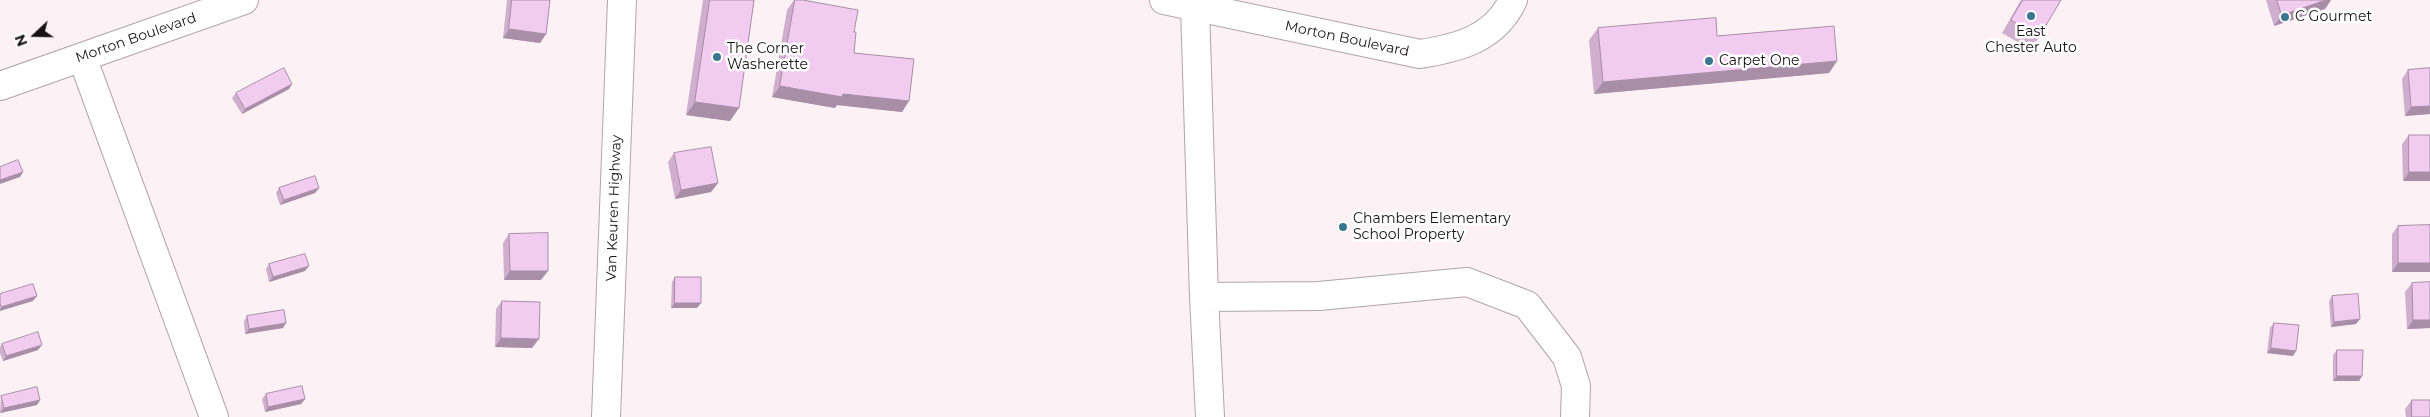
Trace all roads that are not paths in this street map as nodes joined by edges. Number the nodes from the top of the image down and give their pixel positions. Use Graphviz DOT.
graph roads {
  1 [pos="244,0"];
  2 [pos="622,0"];
  3 [pos="1164,0"];
  4 [pos="1513,0"];
  5 [pos="212,5"];
  6 [pos="1195,7"];
  7 [pos="82,57"];
  8 [pos="0,86"];
  9 [pos="1204,297"];
  10 [pos="214,417"];
  11 [pos="606,417"];
  12 [pos="1210,417"];
  13 [pos="1575,417"];
  1 -- 5 [label="street, Morton Boulevard"];
  2 -- 11 [label="street, Van Keuren Highway"];
  3 -- 6 [label="street, Morton Boulevard"];
  4 -- 6 [label="street, Morton Boulevard"];
  5 -- 7 [label="street, Morton Boulevard"];
  6 -- 9 [label="street"];
  7 -- 8 [label="street, Morton Boulevard"];
  7 -- 10 [label="street"];
  9 -- 12 [label="street"];
  9 -- 13 [label="street"];
}
